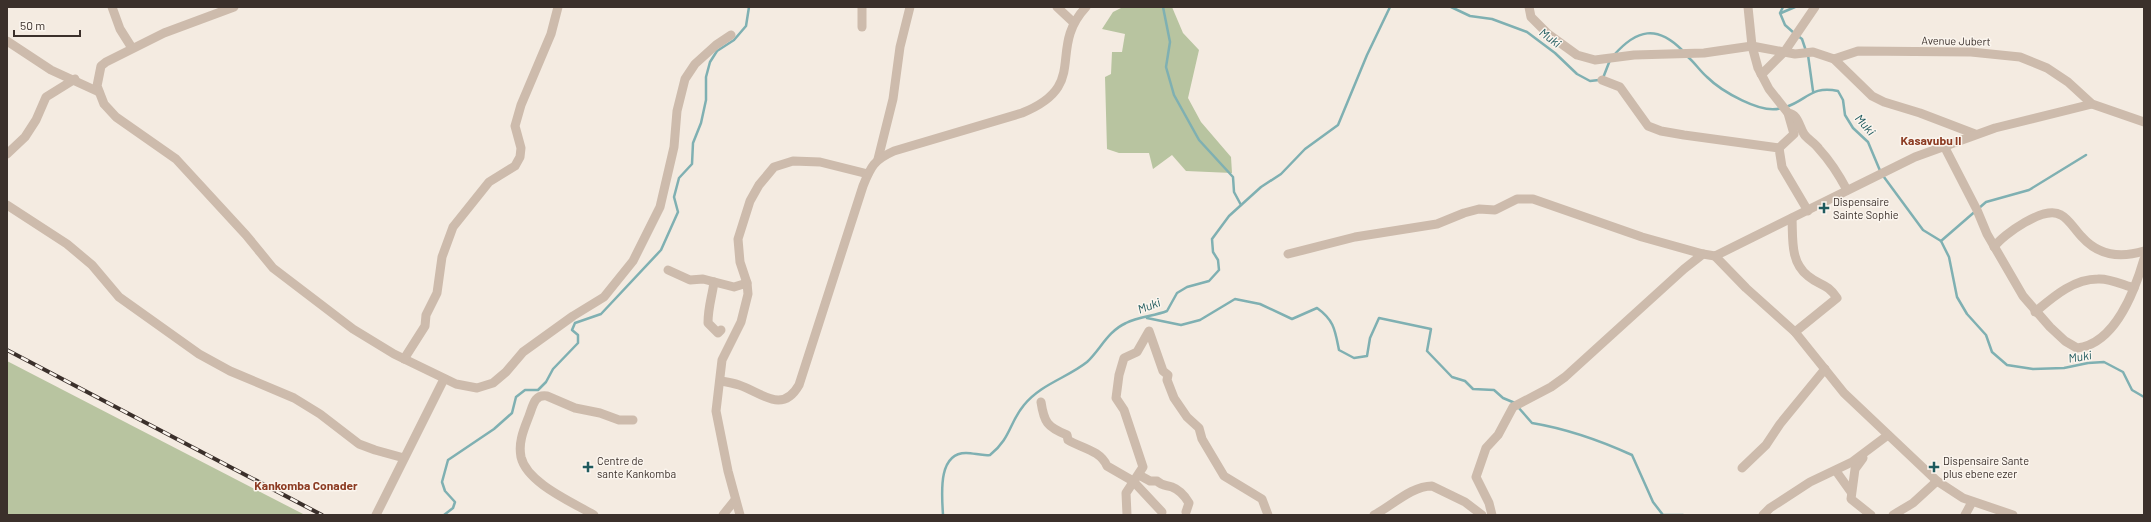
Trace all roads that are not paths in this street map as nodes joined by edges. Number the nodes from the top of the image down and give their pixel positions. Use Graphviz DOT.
graph roads {
  1 [pos="112,7"];
  2 [pos="234,7"];
  3 [pos="558,7"];
  4 [pos="862,7"];
  5 [pos="910,7"];
  6 [pos="1057,7"];
  7 [pos="1086,7"];
  8 [pos="1529,7"];
  9 [pos="1748,7"];
  10 [pos="1815,7"];
  11 [pos="1073,22"];
  12 [pos="862,27"];
  13 [pos="731,35"];
  14 [pos="7,41"];
  15 [pos="1752,46"];
  16 [pos="132,48"];
  17 [pos="1785,51"];
  18 [pos="1834,59"];
  19 [pos="1761,74"];
  20 [pos="75,79"];
  21 [pos="1602,80"];
  22 [pos="99,92"];
  23 [pos="2092,104"];
  24 [pos="1788,113"];
  25 [pos="2144,122"];
  26 [pos="1794,134"];
  27 [pos="1974,134"];
  28 [pos="1805,135"];
  29 [pos="1944,146"];
  30 [pos="1779,148"];
  31 [pos="7,154"];
  32 [pos="878,159"];
  33 [pos="868,174"];
  34 [pos="1847,190"];
  35 [pos="7,205"];
  36 [pos="1808,211"];
  37 [pos="1792,218"];
  38 [pos="1994,247"];
  39 [pos="2144,252"];
  40 [pos="1288,254"];
  41 [pos="1703,254"];
  42 [pos="1715,256"];
  43 [pos="2144,259"];
  44 [pos="668,270"];
  45 [pos="714,282"];
  46 [pos="747,283"];
  47 [pos="2134,288"];
  48 [pos="2035,312"];
  49 [pos="721,330"];
  50 [pos="1795,332"];
  51 [pos="404,359"];
  52 [pos="1825,369"];
  53 [pos="444,379"];
  54 [pos="721,381"];
  55 [pos="1041,402"];
  56 [pos="633,420"];
  57 [pos="1888,435"];
  58 [pos="1869,450"];
  59 [pos="404,458"];
  60 [pos="1742,468"];
  61 [pos="1836,471"];
  62 [pos="1136,478"];
  63 [pos="1936,480"];
  64 [pos="1851,492"];
  65 [pos="735,500"];
  66 [pos="1972,502"];
  67 [pos="1162,512"];
  68 [pos="1186,512"];
  69 [pos="376,515"];
  70 [pos="594,515"];
  71 [pos="723,515"];
  72 [pos="740,515"];
  73 [pos="1127,515"];
  74 [pos="1268,515"];
  75 [pos="1374,515"];
  76 [pos="1482,515"];
  77 [pos="1492,515"];
  78 [pos="1763,515"];
  79 [pos="1871,515"];
  80 [pos="1894,515"];
  81 [pos="1965,515"];
  82 [pos="2013,515"];
  1 -- 16 [label="street"];
  2 -- 16 [label="street"];
  3 -- 51 [label="street"];
  4 -- 12 [label="street"];
  5 -- 32 [label="street"];
  6 -- 11 [label="street"];
  7 -- 11 [label="street"];
  8 -- 15 [label="street"];
  9 -- 15 [label="street"];
  10 -- 17 [label="street"];
  11 -- 32 [label="street"];
  13 -- 53 [label="street"];
  14 -- 20 [label="street"];
  15 -- 17 [label="street"];
  15 -- 19 [label="street"];
  16 -- 22 [label="street"];
  17 -- 18 [label="street"];
  17 -- 19 [label="street"];
  18 -- 23 [label="street, Avenue Jubert"];
  18 -- 27 [label="street"];
  19 -- 24 [label="street"];
  20 -- 22 [label="street"];
  20 -- 31 [label="street"];
  21 -- 30 [label="street"];
  22 -- 51 [label="street"];
  23 -- 25 [label="street, Avenue Jubert"];
  23 -- 27 [label="street"];
  24 -- 26 [label="street"];
  24 -- 28 [label="street"];
  26 -- 28 [label="street"];
  26 -- 30 [label="street"];
  27 -- 29 [label="street"];
  28 -- 34 [label="street"];
  29 -- 34 [label="street"];
  29 -- 38 [label="street"];
  30 -- 36 [label="street"];
  32 -- 33 [label="street"];
  33 -- 46 [label="street"];
  33 -- 54 [label="street"];
  34 -- 36 [label="street"];
  35 -- 59 [label="street"];
  36 -- 37 [label="street"];
  37 -- 42 [label="street"];
  37 -- 50 [label="street"];
  38 -- 39 [label="street"];
  38 -- 48 [label="street"];
  40 -- 41 [label="street"];
  41 -- 42 [label="street"];
  41 -- 77 [label="street"];
  42 -- 50 [label="street"];
  43 -- 47 [label="street"];
  44 -- 45 [label="street"];
  45 -- 46 [label="street"];
  45 -- 49 [label="street"];
  46 -- 54 [label="street"];
  47 -- 48 [label="street"];
  47 -- 48 [label="street"];
  50 -- 52 [label="street"];
  51 -- 53 [label="street"];
  52 -- 57 [label="street"];
  52 -- 60 [label="street"];
  53 -- 59 [label="street"];
  54 -- 65 [label="street"];
  55 -- 62 [label="street"];
  56 -- 70 [label="street"];
  57 -- 58 [label="street"];
  57 -- 63 [label="street"];
  58 -- 61 [label="street"];
  58 -- 64 [label="street"];
  59 -- 69 [label="street"];
  61 -- 64 [label="street"];
  61 -- 78 [label="street"];
  62 -- 67 [label="street"];
  62 -- 68 [label="street"];
  62 -- 73 [label="street"];
  62 -- 74 [label="street"];
  63 -- 66 [label="street"];
  63 -- 80 [label="street"];
  64 -- 79 [label="street"];
  65 -- 71 [label="street"];
  65 -- 72 [label="street"];
  66 -- 81 [label="street"];
  66 -- 82 [label="street"];
  75 -- 76 [label="street"];
}
